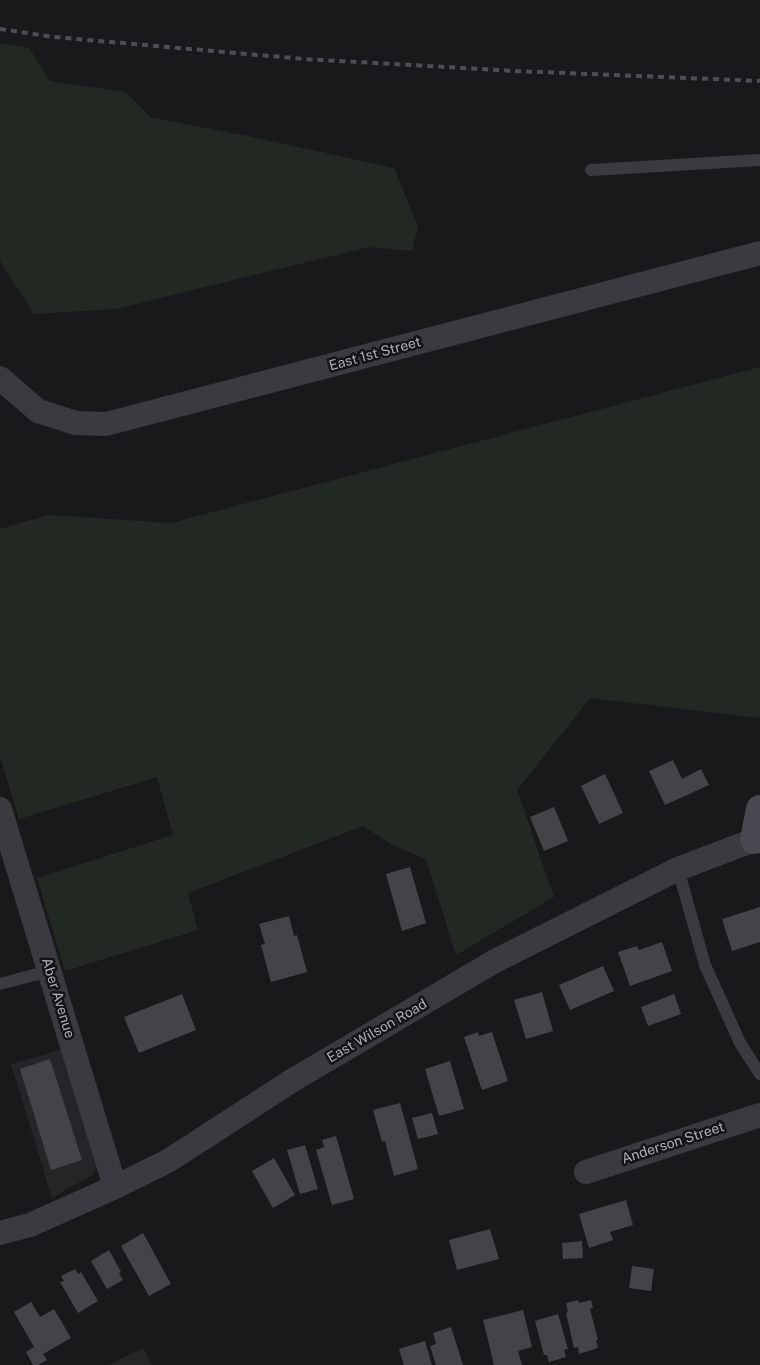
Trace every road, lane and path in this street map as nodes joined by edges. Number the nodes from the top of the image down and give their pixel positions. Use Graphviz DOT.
graph roads {
  1 [pos="760,160"];
  2 [pos="591,170"];
  3 [pos="760,253"];
  4 [pos="0,378"];
  5 [pos="760,808"];
  6 [pos="2,824"];
  7 [pos="757,840"];
  8 [pos="678,869"];
  9 [pos="49,971"];
  10 [pos="0,984"];
  11 [pos="760,1074"];
  12 [pos="760,1115"];
  13 [pos="586,1172"];
  14 [pos="115,1187"];
  15 [pos="0,1233"];
  1 -- 2 [label="lane"];
  3 -- 4 [label="street, East 1st Street"];
  5 -- 7 [label="street"];
  6 -- 9 [label="street, Aber Avenue"];
  7 -- 8 [label="street, East Wilson Road"];
  8 -- 11 [label="lane"];
  8 -- 14 [label="street, East Wilson Road"];
  9 -- 10 [label="lane"];
  9 -- 14 [label="street, Aber Avenue"];
  12 -- 13 [label="street, Anderson Street"];
  14 -- 15 [label="street, East Wilson Road"];
}
